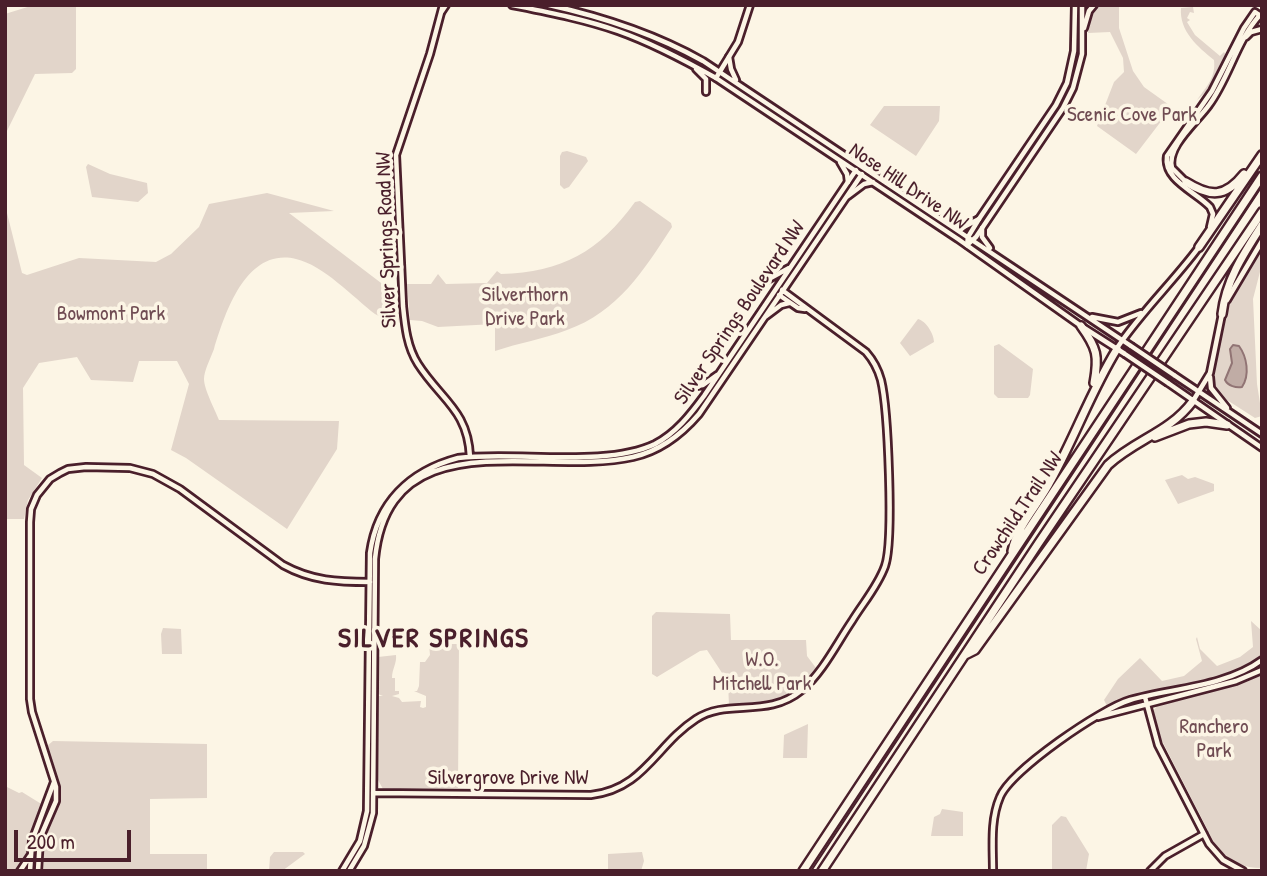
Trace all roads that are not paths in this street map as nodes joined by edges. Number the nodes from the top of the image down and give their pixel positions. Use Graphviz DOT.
graph roads {
  1 [pos="512,5"];
  2 [pos="549,5"];
  3 [pos="750,5"];
  4 [pos="1075,5"];
  5 [pos="1082,5"];
  6 [pos="1094,5"];
  7 [pos="443,7"];
  8 [pos="1257,16"];
  9 [pos="1262,27"];
  10 [pos="1245,38"];
  11 [pos="1082,40"];
  12 [pos="729,57"];
  13 [pos="688,62"];
  14 [pos="720,71"];
  15 [pos="716,78"];
  16 [pos="741,86"];
  17 [pos="706,92"];
  18 [pos="1262,154"];
  19 [pos="838,158"];
  20 [pos="860,164"];
  21 [pos="866,169"];
  22 [pos="856,170"];
  23 [pos="862,174"];
  24 [pos="1262,176"];
  25 [pos="848,181"];
  26 [pos="873,182"];
  27 [pos="1186,182"];
  28 [pos="848,196"];
  29 [pos="1262,212"];
  30 [pos="979,219"];
  31 [pos="819,224"];
  32 [pos="1262,225"];
  33 [pos="982,228"];
  34 [pos="826,229"];
  35 [pos="957,230"];
  36 [pos="968,237"];
  37 [pos="973,241"];
  38 [pos="1262,241"];
  39 [pos="967,245"];
  40 [pos="1199,247"];
  41 [pos="998,256"];
  42 [pos="790,268"];
  43 [pos="768,280"];
  44 [pos="780,288"];
  45 [pos="777,294"];
  46 [pos="789,303"];
  47 [pos="806,309"];
  48 [pos="1147,309"];
  49 [pos="1222,314"];
  50 [pos="1087,315"];
  51 [pos="764,317"];
  52 [pos="1081,326"];
  53 [pos="1122,340"];
  54 [pos="1117,349"];
  55 [pos="1210,373"];
  56 [pos="718,375"];
  57 [pos="690,387"];
  58 [pos="1093,391"];
  59 [pos="1200,392"];
  60 [pos="1193,401"];
  61 [pos="1230,413"];
  62 [pos="1227,425"];
  63 [pos="1262,434"];
  64 [pos="1151,438"];
  65 [pos="1262,447"];
  66 [pos="470,459"];
  67 [pos="1012,555"];
  68 [pos="372,582"];
  69 [pos="964,655"];
  70 [pos="1262,660"];
  71 [pos="1262,670"];
  72 [pos="1144,697"];
  73 [pos="1147,704"];
  74 [pos="1097,717"];
  75 [pos="54,782"];
  76 [pos="371,793"];
  77 [pos="1204,834"];
  78 [pos="30,855"];
  79 [pos="39,869"];
  80 [pos="20,871"];
  81 [pos="30,871"];
  82 [pos="342,871"];
  83 [pos="349,871"];
  84 [pos="803,871"];
  85 [pos="822,871"];
  86 [pos="993,871"];
  87 [pos="1150,871"];
  88 [pos="1243,871"];
  1 -- 13 [label="street, Nose Hill Drive NW"];
  2 -- 14 [label="street, Nose Hill Drive NW"];
  3 -- 12 [label="street"];
  4 -- 30 [label="street"];
  5 -- 11 [label="street"];
  6 -- 11 [label="street"];
  7 -- 66 [label="street, Silver Springs Road NW"];
  8 -- 9 [label="street"];
  8 -- 10 [label="street"];
  8 -- 40 [label="street"];
  9 -- 10 [label="street"];
  10 -- 27 [label="street"];
  11 -- 33 [label="street"];
  12 -- 14 [label="street"];
  12 -- 16 [label="street"];
  13 -- 15 [label="street, Nose Hill Drive NW"];
  13 -- 17 [label="street"];
  14 -- 15 [label="street"];
  14 -- 16 [label="street, Nose Hill Drive NW"];
  15 -- 19 [label="street, Nose Hill Drive NW"];
  16 -- 20 [label="street, Nose Hill Drive NW"];
  18 -- 27 [label="highway"];
  18 -- 40 [label="highway"];
  19 -- 22 [label="street, Nose Hill Drive NW"];
  19 -- 25 [label="street"];
  20 -- 21 [label="street, Nose Hill Drive NW"];
  20 -- 22 [label="street, Silver Springs Boulevard NW"];
  21 -- 23 [label="street, Silver Springs Boulevard NW"];
  21 -- 35 [label="street, Nose Hill Drive NW"];
  22 -- 23 [label="street, Nose Hill Drive NW"];
  22 -- 25 [label="street, Silver Springs Boulevard NW"];
  23 -- 26 [label="street, Nose Hill Drive NW"];
  23 -- 28 [label="street, Silver Springs Boulevard NW"];
  24 -- 67 [label="highway, Crowchild Trail NW"];
  25 -- 31 [label="street, Silver Springs Boulevard NW"];
  26 -- 28 [label="street"];
  26 -- 39 [label="street, Nose Hill Drive NW"];
  28 -- 34 [label="street, Silver Springs Boulevard NW"];
  29 -- 69 [label="highway, Crowchild Trail NW"];
  30 -- 35 [label="street"];
  30 -- 36 [label="street"];
  31 -- 34 [label="street"];
  31 -- 42 [label="street, Silver Springs Boulevard NW"];
  32 -- 49 [label="highway"];
  33 -- 37 [label="street"];
  33 -- 41 [label="street"];
  34 -- 44 [label="street, Silver Springs Boulevard NW"];
  35 -- 36 [label="street, Nose Hill Drive NW"];
  36 -- 37 [label="street, Nose Hill Drive NW"];
  36 -- 39 [label="street"];
  37 -- 39 [label="street"];
  37 -- 41 [label="street, Nose Hill Drive NW"];
  38 -- 49 [label="street"];
  39 -- 52 [label="street, Nose Hill Drive NW"];
  40 -- 48 [label="street"];
  41 -- 50 [label="street, Nose Hill Drive NW"];
  42 -- 43 [label="street"];
  42 -- 44 [label="street, Silver Springs Boulevard NW"];
  44 -- 45 [label="street, Silver Springs Boulevard NW"];
  44 -- 47 [label="street, Silvergrove Drive NW"];
  45 -- 46 [label="street, Silvergrove Drive NW"];
  45 -- 51 [label="street, Silver Springs Boulevard NW"];
  45 -- 56 [label="street, Silver Springs Boulevard NW"];
  46 -- 47 [label="street, Silvergrove Drive NW"];
  46 -- 51 [label="street"];
  47 -- 76 [label="street, Silvergrove Drive NW"];
  48 -- 50 [label="street"];
  48 -- 53 [label="street"];
  49 -- 55 [label="street"];
  50 -- 53 [label="street, Nose Hill Drive NW"];
  51 -- 66 [label="street, Silver Springs Boulevard NW"];
  52 -- 54 [label="street, Nose Hill Drive NW"];
  52 -- 58 [label="highway"];
  53 -- 54 [label="street"];
  53 -- 59 [label="street, Nose Hill Drive NW, bridge"];
  54 -- 58 [label="highway"];
  54 -- 60 [label="street, Nose Hill Drive NW, bridge"];
  55 -- 59 [label="street"];
  55 -- 61 [label="street"];
  56 -- 57 [label="street"];
  56 -- 66 [label="street, Silver Springs Boulevard NW"];
  58 -- 67 [label="highway"];
  59 -- 60 [label="street"];
  59 -- 61 [label="street, Nose Hill Drive NW"];
  60 -- 62 [label="street, Nose Hill Drive NW"];
  60 -- 64 [label="highway"];
  61 -- 63 [label="street, Nose Hill Drive NW"];
  62 -- 64 [label="highway"];
  62 -- 65 [label="street, Nose Hill Drive NW"];
  64 -- 69 [label="highway"];
  66 -- 68 [label="street, Silver Springs Boulevard NW"];
  67 -- 84 [label="highway, Crowchild Trail NW"];
  68 -- 75 [label="street"];
  68 -- 76 [label="street, Silver Springs Boulevard NW"];
  69 -- 85 [label="highway, Crowchild Trail NW"];
  70 -- 72 [label="street"];
  71 -- 73 [label="street"];
  72 -- 73 [label="street"];
  72 -- 74 [label="street"];
  73 -- 74 [label="street"];
  73 -- 77 [label="street"];
  74 -- 86 [label="street"];
  75 -- 78 [label="street"];
  75 -- 79 [label="street"];
  76 -- 82 [label="street, Silver Springs Boulevard NW"];
  76 -- 83 [label="street, Silver Springs Boulevard NW"];
  77 -- 87 [label="street"];
  77 -- 88 [label="street"];
  78 -- 80 [label="street"];
  78 -- 81 [label="street"];
}
